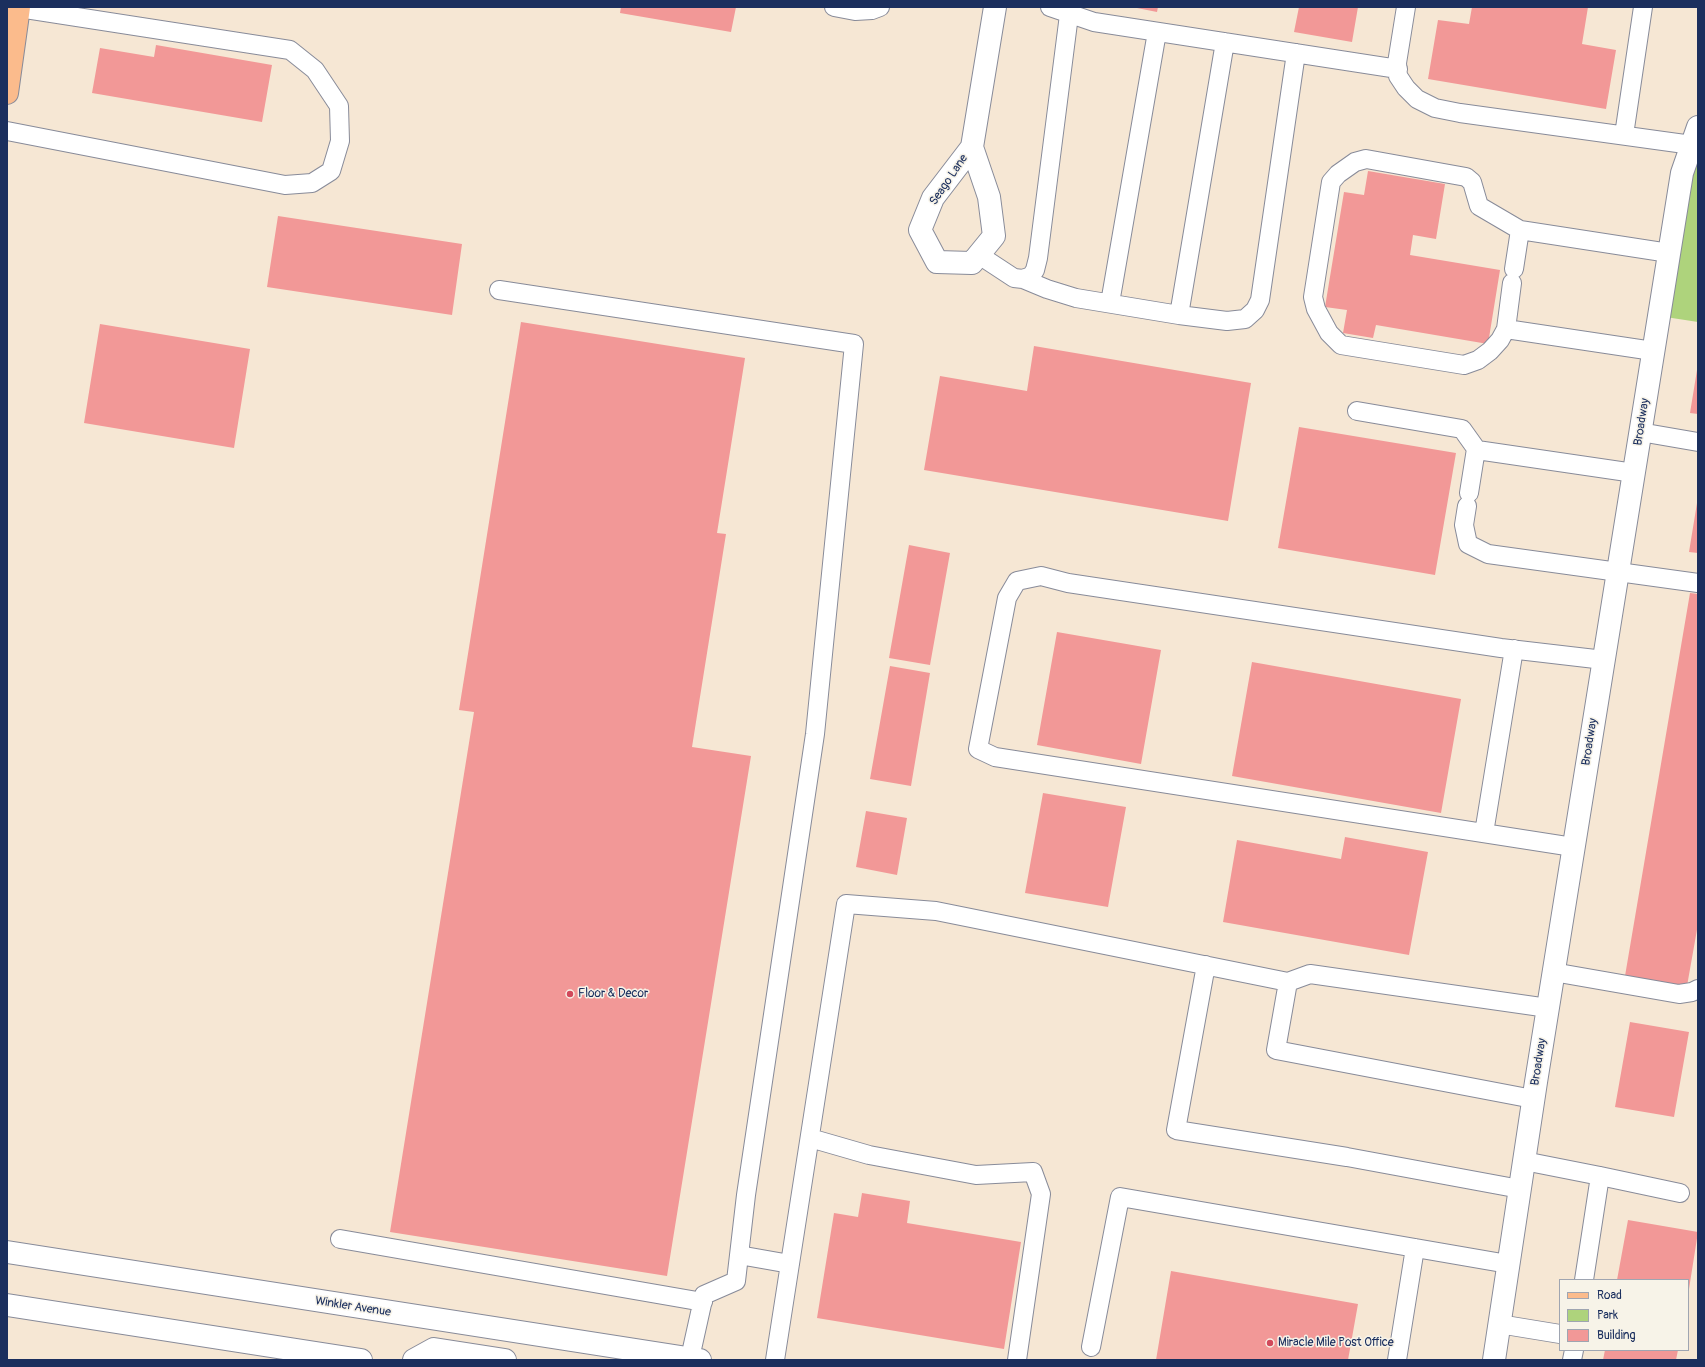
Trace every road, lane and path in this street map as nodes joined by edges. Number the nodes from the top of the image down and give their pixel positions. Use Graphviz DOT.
graph roads {
  1 [pos="19,7"];
  2 [pos="834,7"];
  3 [pos="880,7"];
  4 [pos="995,7"];
  5 [pos="1050,7"];
  6 [pos="1406,7"];
  7 [pos="1643,7"];
  8 [pos="1070,10"];
  9 [pos="1157,32"];
  10 [pos="1225,42"];
  11 [pos="1296,53"];
  12 [pos="1398,69"];
  13 [pos="7,93"];
  14 [pos="7,131"];
  15 [pos="1624,135"];
  16 [pos="1695,136"];
  17 [pos="972,147"];
  18 [pos="1520,230"];
  19 [pos="1669,253"];
  20 [pos="979,255"];
  21 [pos="1023,279"];
  22 [pos="499,290"];
  23 [pos="1110,303"];
  24 [pos="1179,315"];
  25 [pos="1506,329"];
  26 [pos="1653,351"];
  27 [pos="1357,411"];
  28 [pos="1640,432"];
  29 [pos="1698,442"];
  30 [pos="1476,449"];
  31 [pos="1634,473"];
  32 [pos="1618,572"];
  33 [pos="1698,583"];
  34 [pos="1514,649"];
  35 [pos="1604,660"];
  36 [pos="1484,833"];
  37 [pos="1574,847"];
  38 [pos="1206,965"];
  39 [pos="1553,972"];
  40 [pos="1288,982"];
  41 [pos="1698,989"];
  42 [pos="1548,1008"];
  43 [pos="1533,1099"];
  44 [pos="810,1138"];
  45 [pos="1524,1160"];
  46 [pos="1600,1176"];
  47 [pos="1520,1189"];
  48 [pos="1680,1193"];
  49 [pos="340,1239"];
  50 [pos="1415,1248"];
  51 [pos="7,1252"];
  52 [pos="739,1256"];
  53 [pos="790,1264"];
  54 [pos="1508,1264"];
  55 [pos="1584,1279"];
  56 [pos="703,1302"];
  57 [pos="7,1305"];
  58 [pos="1499,1324"];
  59 [pos="1559,1334"];
  60 [pos="1091,1347"];
  61 [pos="693,1359"];
  62 [pos="361,1360"];
  63 [pos="414,1360"];
  64 [pos="505,1360"];
  65 [pos="775,1360"];
  66 [pos="1017,1360"];
  67 [pos="1397,1360"];
  68 [pos="1494,1360"];
  1 -- 13 [label="main road"];
  1 -- 14 [label="lane"];
  2 -- 3 [label="lane"];
  4 -- 17 [label="street, Seago Lane"];
  5 -- 8 [label="lane"];
  6 -- 12 [label="lane"];
  7 -- 15 [label="lane"];
  8 -- 9 [label="lane"];
  8 -- 21 [label="lane"];
  9 -- 10 [label="lane"];
  9 -- 23 [label="lane"];
  10 -- 11 [label="lane"];
  10 -- 24 [label="lane"];
  11 -- 12 [label="lane"];
  11 -- 24 [label="lane"];
  12 -- 15 [label="lane"];
  15 -- 16 [label="lane"];
  16 -- 19 [label="street, Broadway"];
  17 -- 20 [label="street, Seago Lane"];
  17 -- 20 [label="street, Seago Lane"];
  18 -- 19 [label="lane"];
  18 -- 25 [label="lane"];
  18 -- 25 [label="lane"];
  19 -- 26 [label="street, Broadway"];
  20 -- 21 [label="lane"];
  21 -- 23 [label="lane"];
  22 -- 52 [label="lane"];
  23 -- 24 [label="lane"];
  25 -- 26 [label="lane"];
  26 -- 28 [label="street, Broadway"];
  27 -- 30 [label="lane"];
  28 -- 29 [label="lane"];
  28 -- 31 [label="street, Broadway"];
  30 -- 31 [label="lane"];
  30 -- 32 [label="lane"];
  31 -- 32 [label="street, Broadway"];
  32 -- 33 [label="lane"];
  32 -- 35 [label="street, Broadway"];
  34 -- 35 [label="lane"];
  34 -- 36 [label="lane"];
  34 -- 36 [label="lane"];
  35 -- 37 [label="street, Broadway"];
  36 -- 37 [label="lane"];
  37 -- 39 [label="street, Broadway"];
  38 -- 40 [label="lane"];
  38 -- 44 [label="lane"];
  38 -- 47 [label="lane"];
  39 -- 41 [label="lane"];
  39 -- 42 [label="street, Broadway"];
  40 -- 42 [label="lane"];
  40 -- 43 [label="lane"];
  42 -- 43 [label="street, Broadway"];
  43 -- 45 [label="street, Broadway"];
  44 -- 53 [label="lane"];
  44 -- 66 [label="lane"];
  45 -- 46 [label="lane"];
  45 -- 47 [label="street, Broadway"];
  46 -- 48 [label="lane"];
  46 -- 55 [label="lane"];
  47 -- 54 [label="street, Broadway"];
  49 -- 56 [label="lane"];
  50 -- 54 [label="lane"];
  50 -- 60 [label="lane"];
  50 -- 67 [label="lane"];
  51 -- 61 [label="street, Winkler Avenue"];
  52 -- 53 [label="lane"];
  52 -- 56 [label="lane"];
  53 -- 65 [label="lane"];
  54 -- 58 [label="street, Broadway"];
  56 -- 61 [label="lane"];
  57 -- 62 [label="street"];
  58 -- 59 [label="lane"];
  58 -- 68 [label="street, Broadway"];
  63 -- 64 [label="street"];
}
